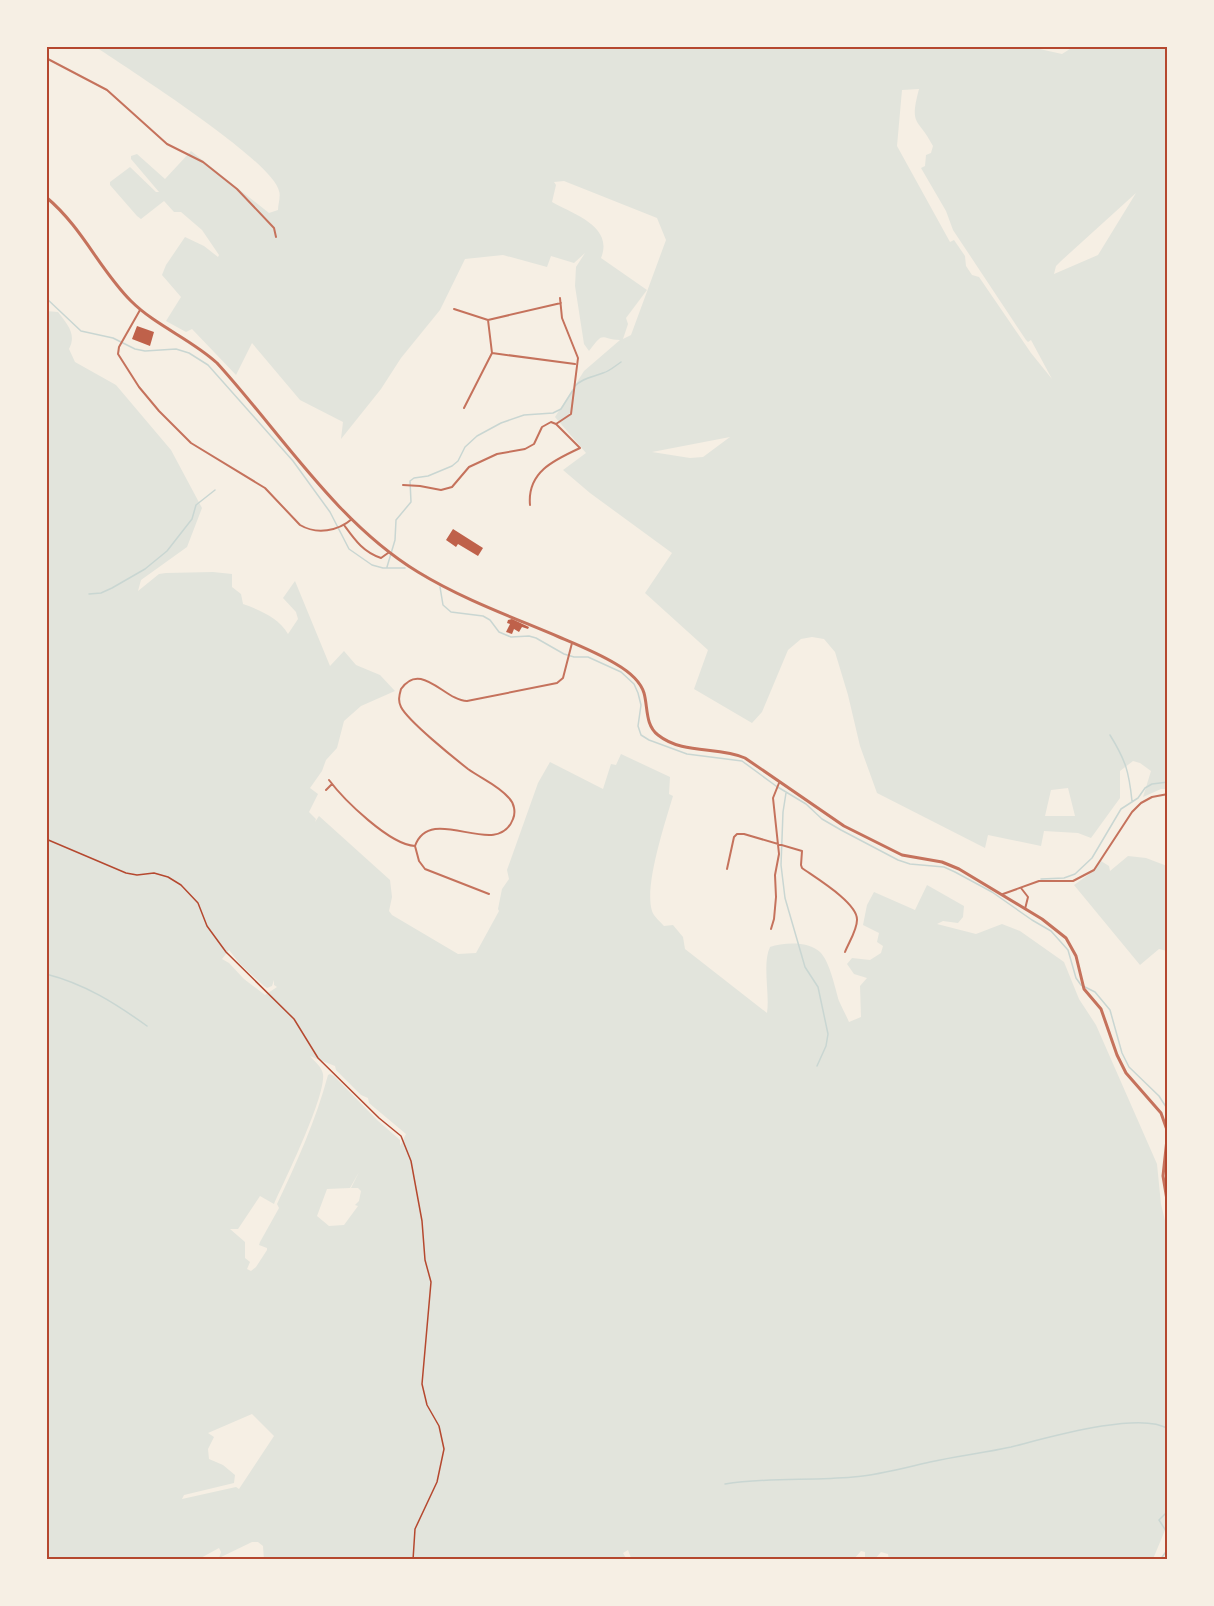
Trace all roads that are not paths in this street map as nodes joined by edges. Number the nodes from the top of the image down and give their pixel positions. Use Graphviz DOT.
graph roads {
  1 [pos="46,58"];
  2 [pos="46,197"];
  3 [pos="276,237"];
  4 [pos="560,298"];
  5 [pos="561,303"];
  6 [pos="140,309"];
  7 [pos="454,309"];
  8 [pos="488,320"];
  9 [pos="492,353"];
  10 [pos="577,364"];
  11 [pos="464,408"];
  12 [pos="556,424"];
  13 [pos="403,485"];
  14 [pos="530,505"];
  15 [pos="352,519"];
  16 [pos="344,525"];
  17 [pos="389,552"];
  18 [pos="572,643"];
  19 [pos="329,780"];
  20 [pos="332,784"];
  21 [pos="779,784"];
  22 [pos="326,790"];
  23 [pos="1167,794"];
  24 [pos="780,845"];
  25 [pos="415,846"];
  26 [pos="727,869"];
  27 [pos="1020,887"];
  28 [pos="489,894"];
  29 [pos="1003,894"];
  30 [pos="1025,909"];
  31 [pos="771,929"];
  32 [pos="845,952"];
  33 [pos="1167,1206"];
  1 -- 3 [label="street"];
  2 -- 6 [label="street"];
  4 -- 5 [label="street"];
  5 -- 8 [label="street"];
  5 -- 10 [label="street"];
  6 -- 15 [label="street"];
  6 -- 16 [label="street"];
  7 -- 8 [label="street"];
  8 -- 9 [label="street"];
  9 -- 10 [label="street"];
  9 -- 11 [label="street"];
  10 -- 12 [label="street"];
  12 -- 13 [label="street"];
  12 -- 14 [label="street"];
  15 -- 16 [label="street"];
  15 -- 17 [label="street"];
  16 -- 17 [label="street"];
  17 -- 18 [label="street"];
  18 -- 21 [label="street"];
  18 -- 25 [label="street"];
  19 -- 20 [label="street"];
  20 -- 22 [label="street"];
  20 -- 25 [label="street"];
  21 -- 24 [label="street"];
  21 -- 29 [label="street"];
  23 -- 27 [label="street"];
  24 -- 26 [label="street"];
  24 -- 31 [label="street"];
  24 -- 32 [label="street"];
  25 -- 28 [label="street"];
  27 -- 29 [label="street"];
  27 -- 30 [label="street"];
  29 -- 30 [label="street"];
  30 -- 33 [label="street"];
}
